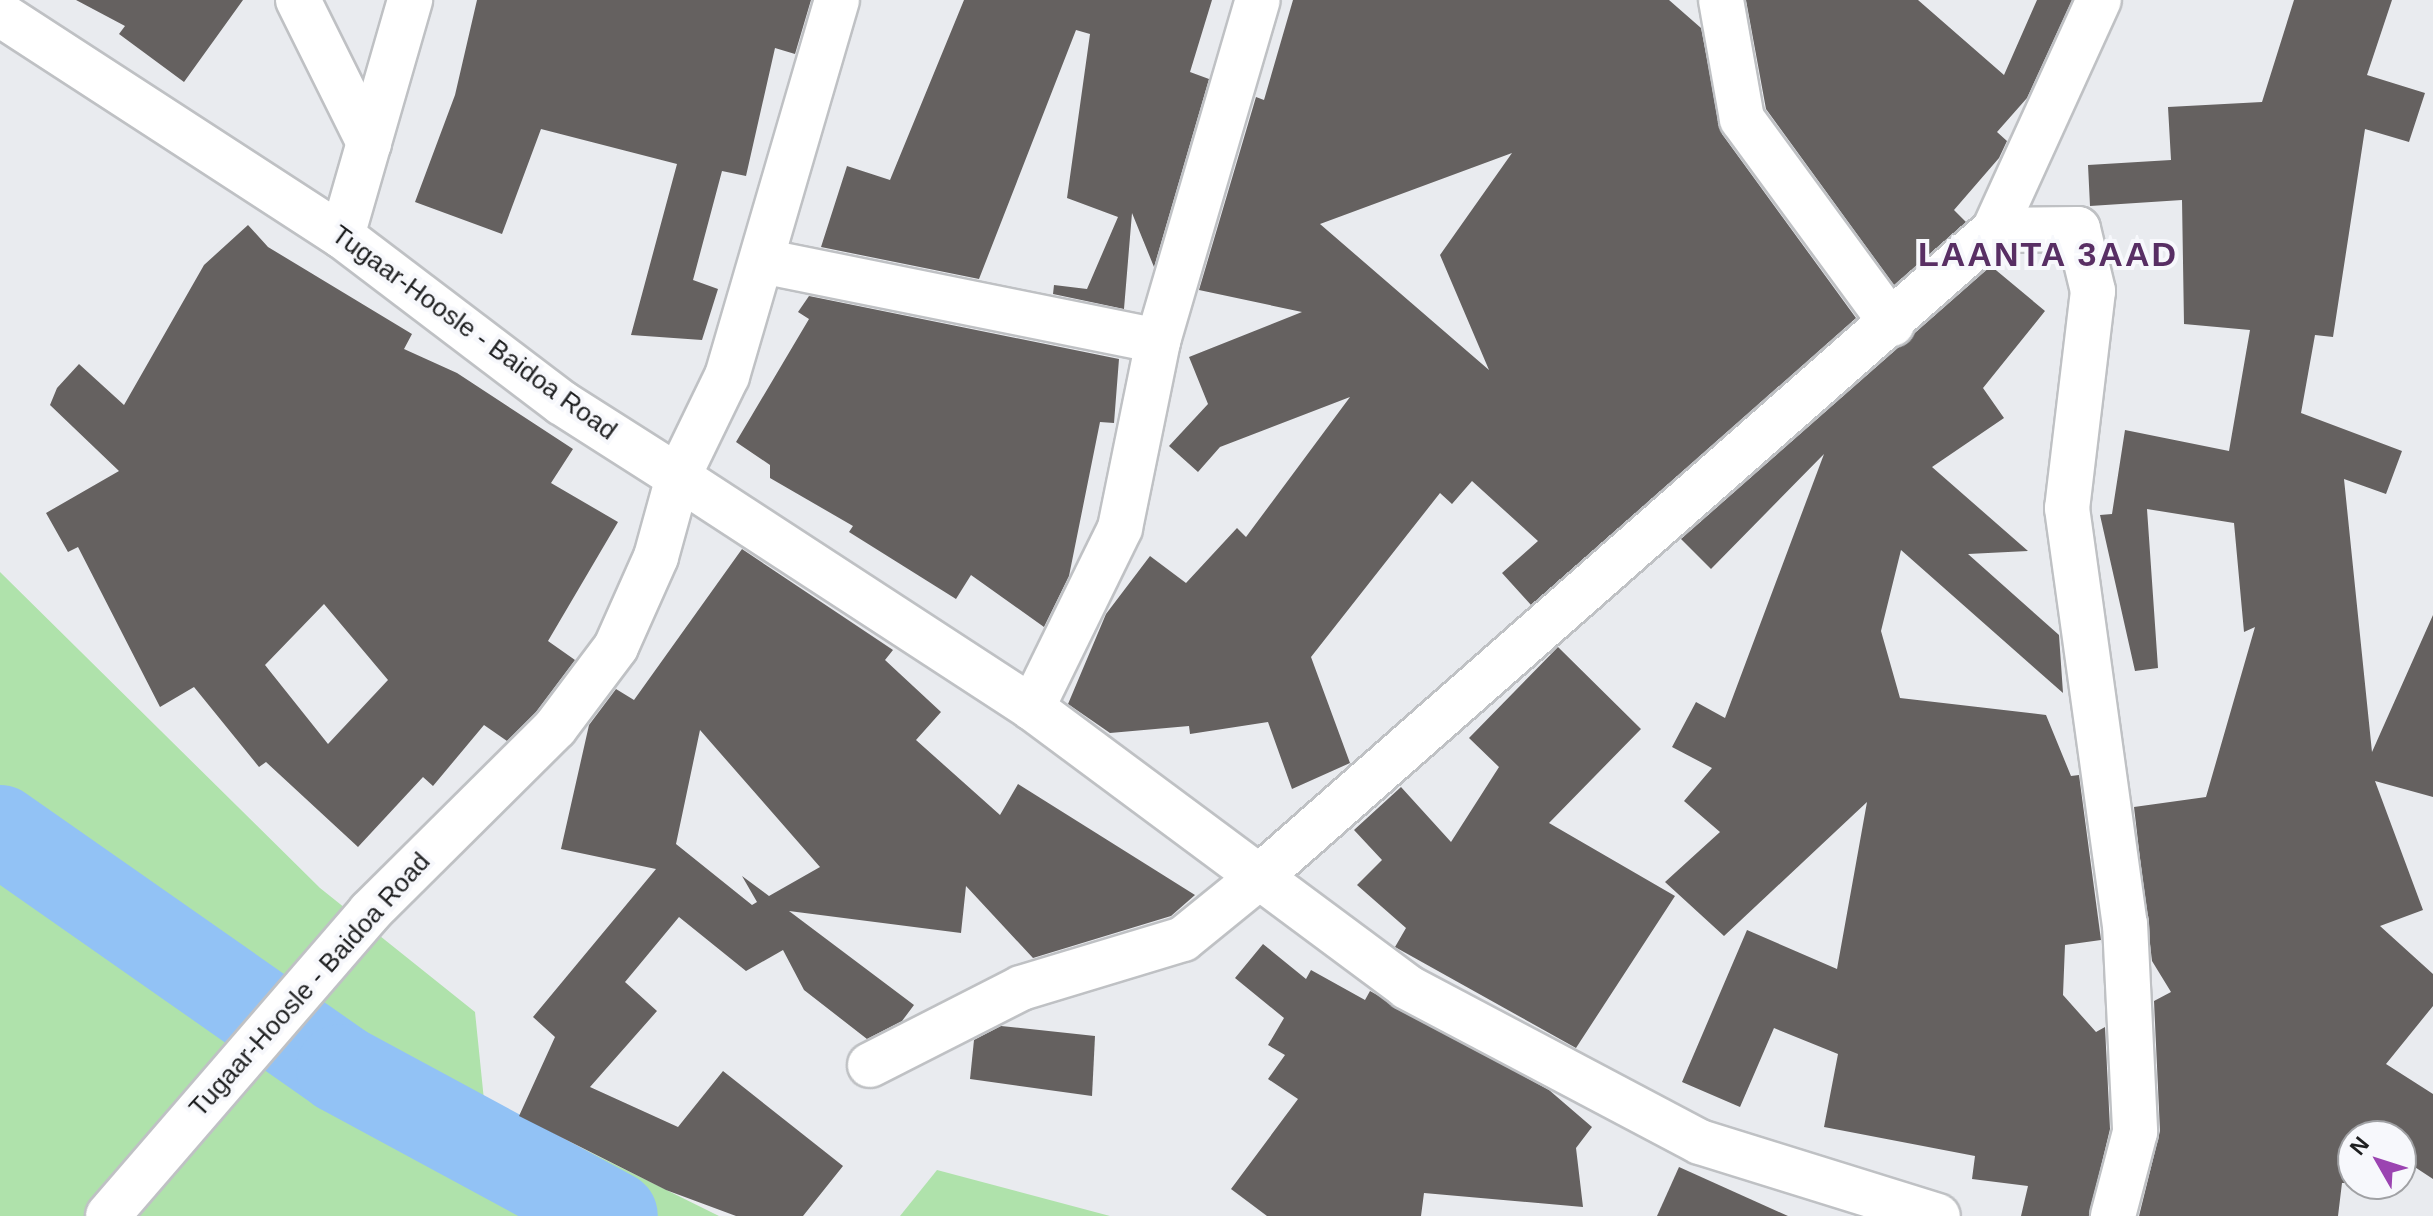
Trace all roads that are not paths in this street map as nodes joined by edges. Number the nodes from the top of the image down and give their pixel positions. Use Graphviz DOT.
graph roads {
  1 [pos="298,0"];
  2 [pos="410,0"];
  3 [pos="837,0"];
  4 [pos="1258,0"];
  5 [pos="1721,0"];
  6 [pos="2099,0"];
  7 [pos="0,14"];
  8 [pos="369,143"];
  9 [pos="1994,230"];
  10 [pos="342,236"];
  11 [pos="762,261"];
  12 [pos="1892,324"];
  13 [pos="1158,341"];
  14 [pos="678,477"];
  15 [pos="1032,708"];
  16 [pos="1258,878"];
  17 [pos="870,1065"];
  18 [pos="108,1216"];
  19 [pos="1938,1216"];
  20 [pos="2113,1216"];
  1 -- 8 [label="street"];
  2 -- 8 [label="street"];
  3 -- 11 [label="street"];
  4 -- 13 [label="street"];
  5 -- 12 [label="street"];
  6 -- 9 [label="street"];
  7 -- 10 [label="street, Tugaar-Hoosle - Baidoa Road"];
  8 -- 10 [label="street"];
  9 -- 12 [label="street"];
  9 -- 20 [label="street"];
  10 -- 14 [label="street, Tugaar-Hoosle - Baidoa Road"];
  11 -- 13 [label="street"];
  11 -- 14 [label="street"];
  12 -- 16 [label="street"];
  13 -- 15 [label="street"];
  14 -- 15 [label="street"];
  14 -- 18 [label="street, Tugaar-Hoosle - Baidoa Road"];
  15 -- 16 [label="street"];
  16 -- 17 [label="street"];
  16 -- 19 [label="street"];
}
